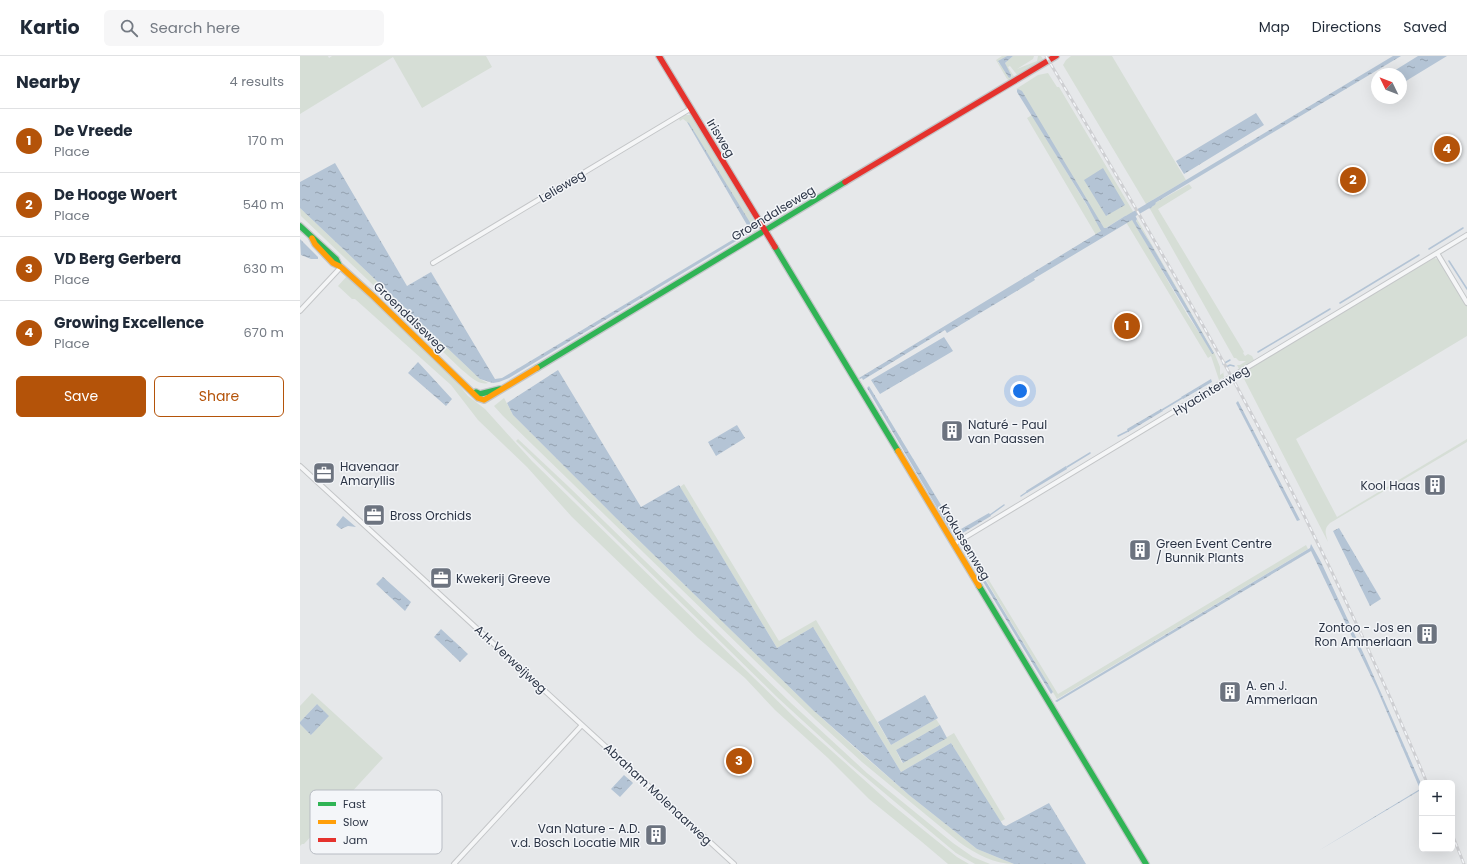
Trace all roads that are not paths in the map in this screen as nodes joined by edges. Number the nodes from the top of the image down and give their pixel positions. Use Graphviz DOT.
graph roads {
  1 [pos="659,56"];
  2 [pos="1056,56"];
  3 [pos="690,109"];
  4 [pos="300,226"];
  5 [pos="764,231"];
  6 [pos="1467,235"];
  7 [pos="1437,253"];
  8 [pos="433,263"];
  9 [pos="340,267"];
  10 [pos="1467,303"];
  11 [pos="300,311"];
  12 [pos="465,385"];
  13 [pos="501,388"];
  14 [pos="476,392"];
  15 [pos="484,400"];
  16 [pos="300,466"];
  17 [pos="954,544"];
  18 [pos="582,725"];
  19 [pos="454,864"];
  20 [pos="734,864"];
  21 [pos="1146,864"];
  1 -- 3 [label="street, Irisweg"];
  2 -- 5 [label="street, Groendalseweg"];
  3 -- 5 [label="street, Irisweg"];
  3 -- 8 [label="street, Lelieweg"];
  4 -- 9 [label="street, Groendalseweg"];
  5 -- 13 [label="street, Groendalseweg"];
  5 -- 17 [label="street, Krokussenweg"];
  6 -- 7 [label="street, Hyacintenweg"];
  7 -- 10 [label="street"];
  7 -- 17 [label="street, Hyacintenweg"];
  9 -- 11 [label="street"];
  9 -- 12 [label="street, Groendalseweg"];
  12 -- 14 [label="street, Groendalseweg"];
  12 -- 15 [label="street, Groendalseweg"];
  13 -- 14 [label="street, Groendalseweg"];
  13 -- 15 [label="street, Groendalseweg"];
  14 -- 15 [label="street, Groendalseweg"];
  16 -- 18 [label="street, A.H. Verweijweg"];
  17 -- 21 [label="street, Krokussenweg"];
  18 -- 19 [label="street"];
  18 -- 20 [label="street, Abraham Molenaarweg"];
}
